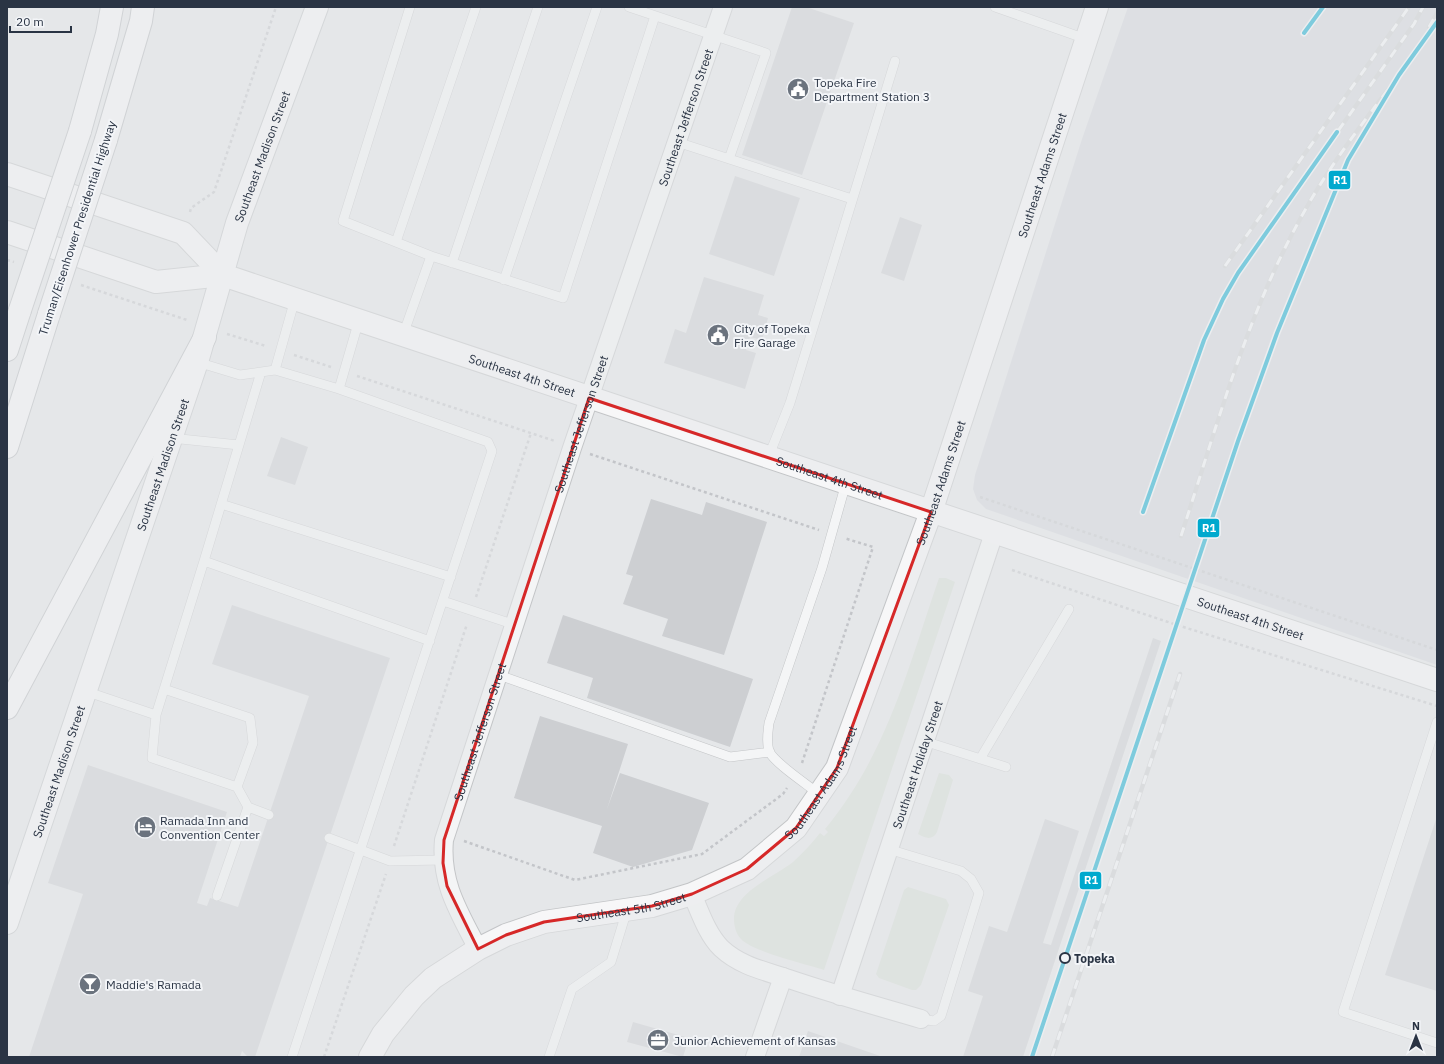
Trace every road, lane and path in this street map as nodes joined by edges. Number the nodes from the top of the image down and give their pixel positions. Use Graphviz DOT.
graph roads {
  1 [pos="112,7"];
  2 [pos="143,7"];
  3 [pos="276,7"];
  4 [pos="317,7"];
  5 [pos="410,7"];
  6 [pos="476,7"];
  7 [pos="538,7"];
  8 [pos="597,7"];
  9 [pos="629,7"];
  10 [pos="723,7"];
  11 [pos="995,7"];
  12 [pos="1097,7"];
  13 [pos="655,16"];
  14 [pos="714,36"];
  15 [pos="1086,39"];
  16 [pos="895,61"];
  17 [pos="677,142"];
  18 [pos="729,159"];
  19 [pos="7,174"];
  20 [pos="852,199"];
  21 [pos="7,232"];
  22 [pos="183,233"];
  23 [pos="396,242"];
  24 [pos="431,256"];
  25 [pos="452,263"];
  26 [pos="223,275"];
  27 [pos="504,280"];
  28 [pos="156,282"];
  29 [pos="295,299"];
  30 [pos="144,306"];
  31 [pos="359,320"];
  32 [pos="403,335"];
  33 [pos="205,337"];
  34 [pos="7,350"];
  35 [pos="196,362"];
  36 [pos="275,370"];
  37 [pos="261,372"];
  38 [pos="339,389"];
  39 [pos="589,398"];
  40 [pos="531,433"];
  41 [pos="171,438"];
  42 [pos="239,445"];
  43 [pos="7,447"];
  44 [pos="768,458"];
  45 [pos="846,483"];
  46 [pos="980,497"];
  47 [pos="221,504"];
  48 [pos="931,512"];
  49 [pos="994,533"];
  50 [pos="204,561"];
  51 [pos="1012,570"];
  52 [pos="451,577"];
  53 [pos="443,601"];
  54 [pos="1069,609"];
  55 [pos="471,611"];
  56 [pos="515,625"];
  57 [pos="430,640"];
  58 [pos="1437,650"];
  59 [pos="499,675"];
  60 [pos="1437,680"];
  61 [pos="164,689"];
  62 [pos="85,691"];
  63 [pos="1437,706"];
  64 [pos="7,708"];
  65 [pos="156,715"];
  66 [pos="1437,722"];
  67 [pos="924,741"];
  68 [pos="770,752"];
  69 [pos="980,759"];
  70 [pos="1006,767"];
  71 [pos="237,787"];
  72 [pos="819,794"];
  73 [pos="248,808"];
  74 [pos="269,815"];
  75 [pos="329,838"];
  76 [pos="888,849"];
  77 [pos="360,850"];
  78 [pos="443,860"];
  79 [pos="390,861"];
  80 [pos="692,894"];
  81 [pos="217,896"];
  82 [pos="627,910"];
  83 [pos="7,923"];
  84 [pos="478,949"];
  85 [pos="783,977"];
  86 [pos="840,996"];
  87 [pos="920,1019"];
  88 [pos="1437,1043"];
  89 [pos="292,1057"];
  90 [pos="324,1057"];
  91 [pos="370,1057"];
  92 [pos="549,1057"];
  93 [pos="755,1057"];
  1 -- 34 [label="main road, bridge"];
  2 -- 43 [label="main road, Truman/Eisenhower Presidential Highway, bridge"];
  3 -- 22 [label="path"];
  4 -- 26 [label="main road, Southeast Madison Street"];
  5 -- 23 [label="lane"];
  6 -- 23 [label="lane"];
  7 -- 25 [label="lane"];
  8 -- 27 [label="lane"];
  9 -- 13 [label="lane"];
  10 -- 14 [label="street, Southeast Jefferson Street"];
  11 -- 15 [label="lane"];
  12 -- 15 [label="main road, Southeast Adams Street"];
  13 -- 14 [label="lane"];
  13 -- 27 [label="lane"];
  14 -- 17 [label="street, Southeast Jefferson Street"];
  14 -- 18 [label="lane"];
  15 -- 48 [label="main road, Southeast Adams Street"];
  16 -- 20 [label="lane"];
  17 -- 18 [label="lane"];
  17 -- 39 [label="street, Southeast Jefferson Street"];
  18 -- 20 [label="lane"];
  19 -- 22 [label="main road, Southeast 4th Street"];
  20 -- 44 [label="lane"];
  21 -- 28 [label="main road, Southeast 4th Street"];
  22 -- 26 [label="main road, Southeast 4th Street"];
  23 -- 24 [label="lane"];
  24 -- 25 [label="lane"];
  24 -- 32 [label="lane"];
  25 -- 27 [label="lane"];
  26 -- 28 [label="main road, Southeast 4th Street"];
  26 -- 29 [label="main road, Southeast 4th Street"];
  26 -- 33 [label="main road, Southeast Madison Street"];
  28 -- 30 [label="path"];
  29 -- 31 [label="main road, Southeast 4th Street"];
  29 -- 36 [label="lane"];
  31 -- 32 [label="main road, Southeast 4th Street"];
  31 -- 38 [label="lane"];
  32 -- 39 [label="main road, Southeast 4th Street"];
  33 -- 35 [label="main road, Southeast Madison Street"];
  33 -- 64 [label="main road"];
  35 -- 37 [label="lane"];
  35 -- 41 [label="main road, Southeast Madison Street"];
  36 -- 37 [label="lane"];
  36 -- 38 [label="lane"];
  37 -- 42 [label="lane"];
  38 -- 52 [label="lane"];
  39 -- 44 [label="main road, Southeast 4th Street"];
  39 -- 56 [label="street, Southeast Jefferson Street"];
  40 -- 55 [label="path"];
  41 -- 42 [label="lane"];
  41 -- 62 [label="main road, Southeast Madison Street"];
  42 -- 47 [label="lane"];
  44 -- 45 [label="main road, Southeast 4th Street"];
  45 -- 48 [label="main road, Southeast 4th Street"];
  45 -- 68 [label="lane"];
  46 -- 58 [label="path"];
  47 -- 50 [label="lane"];
  47 -- 52 [label="lane"];
  48 -- 49 [label="main road, Southeast 4th Street"];
  48 -- 72 [label="main road, Southeast Adams Street"];
  49 -- 60 [label="main road, Southeast 4th Street"];
  49 -- 67 [label="street, Southeast Holiday Street"];
  50 -- 57 [label="lane"];
  50 -- 61 [label="lane"];
  51 -- 63 [label="path"];
  52 -- 53 [label="lane"];
  53 -- 55 [label="lane"];
  53 -- 57 [label="lane"];
  54 -- 69 [label="lane"];
  55 -- 56 [label="lane"];
  55 -- 79 [label="path"];
  56 -- 59 [label="street, Southeast Jefferson Street"];
  57 -- 77 [label="lane"];
  59 -- 68 [label="lane"];
  59 -- 78 [label="street, Southeast Jefferson Street"];
  61 -- 65 [label="lane"];
  61 -- 71 [label="lane"];
  62 -- 65 [label="lane"];
  62 -- 83 [label="main road, Southeast Madison Street"];
  65 -- 71 [label="lane"];
  66 -- 88 [label="lane"];
  67 -- 69 [label="lane"];
  67 -- 76 [label="street, Southeast Holiday Street"];
  68 -- 72 [label="lane"];
  69 -- 70 [label="lane"];
  71 -- 73 [label="lane"];
  72 -- 80 [label="main road, Southeast Adams Street"];
  73 -- 74 [label="lane"];
  73 -- 81 [label="lane"];
  75 -- 77 [label="lane"];
  76 -- 86 [label="street, Southeast Holiday Street"];
  76 -- 87 [label="lane"];
  77 -- 79 [label="lane"];
  77 -- 89 [label="lane"];
  78 -- 79 [label="lane"];
  78 -- 84 [label="street, Southeast Jefferson Street"];
  79 -- 90 [label="path"];
  80 -- 82 [label="main road, Southeast 5th Street"];
  80 -- 85 [label="street, Southeast 5th Street"];
  82 -- 84 [label="main road, Southeast 5th Street"];
  82 -- 92 [label="lane"];
  84 -- 91 [label="main road, Southeast 5th Street"];
  85 -- 86 [label="street, Southeast 5th Street"];
  85 -- 93 [label="street"];
  86 -- 87 [label="street, Southeast 5th Street"];
}
